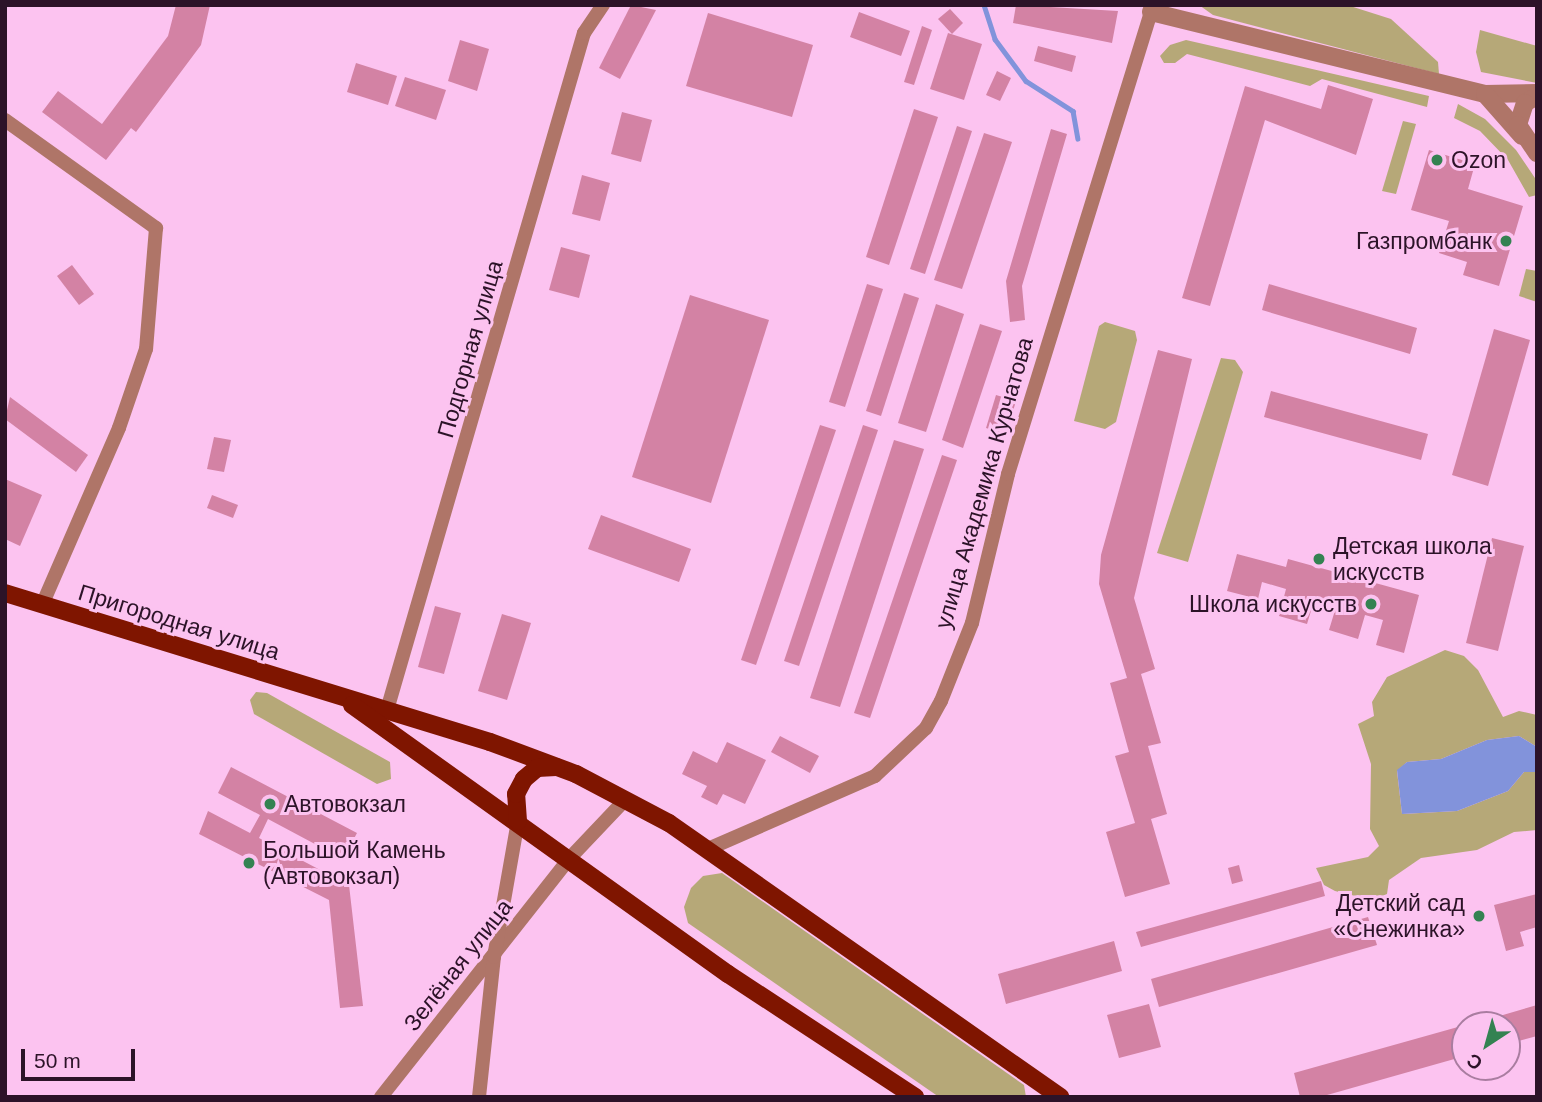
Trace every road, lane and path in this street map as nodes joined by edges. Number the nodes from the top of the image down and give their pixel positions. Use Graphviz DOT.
graph roads {
  1 [pos="603,5"];
  2 [pos="1152,9"];
  3 [pos="1485,94"];
  4 [pos="1537,95"];
  5 [pos="5,120"];
  6 [pos="1531,146"];
  7 [pos="5,593"];
  8 [pos="42,605"];
  9 [pos="338,696"];
  10 [pos="387,710"];
  11 [pos="559,767"];
  12 [pos="625,800"];
  13 [pos="518,821"];
  14 [pos="708,849"];
  15 [pos="568,860"];
  16 [pos="494,957"];
  17 [pos="1041,1089"];
  18 [pos="381,1097"];
  19 [pos="479,1097"];
  20 [pos="915,1097"];
  21 [pos="1061,1097"];
  1 -- 10 [label="street, Подгорная улица"];
  2 -- 3 [label="street"];
  2 -- 14 [label="street, улица Академика Курчатова"];
  3 -- 4 [label="street"];
  3 -- 6 [label="street"];
  4 -- 6 [label="street"];
  5 -- 8 [label="street"];
  7 -- 8 [label="main road, Пригородная улица"];
  8 -- 9 [label="main road, Пригородная улица"];
  9 -- 10 [label="main road, Пригородная улица"];
  9 -- 13 [label="main road"];
  10 -- 11 [label="main road, Пригородная улица"];
  11 -- 12 [label="main road, Пригородная улица"];
  11 -- 13 [label="main road"];
  12 -- 14 [label="main road, Пригородная улица"];
  12 -- 15 [label="street, Зелёная улица"];
  13 -- 15 [label="main road"];
  13 -- 16 [label="street"];
  14 -- 17 [label="main road, Пригородная улица"];
  15 -- 16 [label="street, Зелёная улица"];
  15 -- 20 [label="main road"];
  16 -- 18 [label="street, Зелёная улица"];
  16 -- 19 [label="street"];
  17 -- 21 [label="main road, Пригородная улица"];
}
